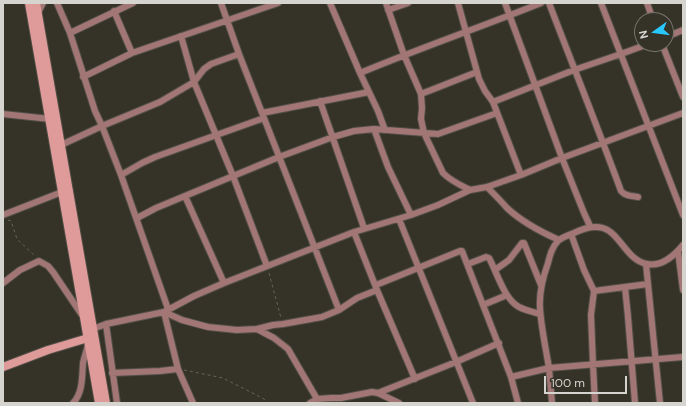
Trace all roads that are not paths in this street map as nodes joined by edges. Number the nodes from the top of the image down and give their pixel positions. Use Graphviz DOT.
graph roads {
  1 [pos="29,3"];
  2 [pos="36,3"];
  3 [pos="43,3"];
  4 [pos="57,3"];
  5 [pos="133,3"];
  6 [pos="221,3"];
  7 [pos="278,3"];
  8 [pos="330,3"];
  9 [pos="386,3"];
  10 [pos="408,3"];
  11 [pos="458,3"];
  12 [pos="505,3"];
  13 [pos="541,3"];
  14 [pos="549,3"];
  15 [pos="601,3"];
  16 [pos="388,10"];
  17 [pos="114,11"];
  18 [pos="38,13"];
  19 [pos="509,16"];
  20 [pos="227,21"];
  21 [pos="466,31"];
  22 [pos="70,32"];
  23 [pos="181,36"];
  24 [pos="634,49"];
  25 [pos="665,52"];
  26 [pos="132,53"];
  27 [pos="239,54"];
  28 [pos="404,54"];
  29 [pos="621,54"];
  30 [pos="574,70"];
  31 [pos="478,72"];
  32 [pos="360,73"];
  33 [pos="83,77"];
  34 [pos="194,82"];
  35 [pos="536,85"];
  36 [pos="369,92"];
  37 [pos="49,94"];
  38 [pos="421,94"];
  39 [pos="683,97"];
  40 [pos="320,101"];
  41 [pos="493,102"];
  42 [pos="497,112"];
  43 [pos="683,113"];
  44 [pos="3,114"];
  45 [pos="263,116"];
  46 [pos="50,119"];
  47 [pos="102,126"];
  48 [pos="649,127"];
  49 [pos="374,129"];
  50 [pos="385,130"];
  51 [pos="424,133"];
  52 [pos="216,135"];
  53 [pos="333,137"];
  54 [pos="604,142"];
  55 [pos="61,145"];
  56 [pos="279,157"];
  57 [pos="562,158"];
  58 [pos="121,175"];
  59 [pos="521,175"];
  60 [pos="233,176"];
  61 [pos="488,187"];
  62 [pos="470,190"];
  63 [pos="62,192"];
  64 [pos="186,196"];
  65 [pos="638,197"];
  66 [pos="411,215"];
  67 [pos="683,215"];
  68 [pos="4,217"];
  69 [pos="137,218"];
  70 [pos="399,219"];
  71 [pos="590,226"];
  72 [pos="364,228"];
  73 [pos="354,232"];
  74 [pos="571,234"];
  75 [pos="559,240"];
  76 [pos="683,245"];
  77 [pos="314,248"];
  78 [pos="678,251"];
  79 [pos="468,264"];
  80 [pos="646,264"];
  81 [pos="267,266"];
  82 [pos="419,267"];
  83 [pos="495,270"];
  84 [pos="3,283"];
  85 [pos="224,283"];
  86 [pos="648,284"];
  87 [pos="542,286"];
  88 [pos="376,287"];
  89 [pos="625,287"];
  90 [pos="683,290"];
  91 [pos="594,291"];
  92 [pos="507,295"];
  93 [pos="483,305"];
  94 [pos="339,310"];
  95 [pos="166,311"];
  96 [pos="540,314"];
  97 [pos="84,318"];
  98 [pos="106,324"];
  99 [pos="257,329"];
  100 [pos="89,335"];
  101 [pos="499,343"];
  102 [pos="683,357"];
  103 [pos="655,359"];
  104 [pos="632,361"];
  105 [pos="456,362"];
  106 [pos="593,364"];
  107 [pos="3,367"];
  108 [pos="549,368"];
  109 [pos="178,369"];
  110 [pos="112,373"];
  111 [pos="511,377"];
  112 [pos="415,379"];
  113 [pos="378,393"];
  114 [pos="317,399"];
  115 [pos="73,403"];
  116 [pos="99,403"];
  117 [pos="106,403"];
  118 [pos="117,403"];
  119 [pos="193,403"];
  120 [pos="310,403"];
  121 [pos="399,403"];
  122 [pos="473,403"];
  123 [pos="518,403"];
  124 [pos="552,403"];
  125 [pos="595,403"];
  126 [pos="635,403"];
  127 [pos="660,403"];
  1 -- 37 [label="street"];
  2 -- 18 [label="street"];
  3 -- 18 [label="street"];
  4 -- 22 [label="street"];
  5 -- 17 [label="street"];
  6 -- 20 [label="street"];
  7 -- 20 [label="street"];
  8 -- 32 [label="street"];
  9 -- 16 [label="street"];
  10 -- 16 [label="street"];
  11 -- 21 [label="street"];
  12 -- 19 [label="street"];
  13 -- 19 [label="street"];
  14 -- 30 [label="street"];
  15 -- 29 [label="street"];
  16 -- 28 [label="street"];
  17 -- 22 [label="street"];
  17 -- 26 [label="street"];
  18 -- 37 [label="street"];
  19 -- 21 [label="street"];
  19 -- 35 [label="street"];
  20 -- 23 [label="street"];
  20 -- 27 [label="street"];
  21 -- 28 [label="street"];
  21 -- 31 [label="street"];
  22 -- 33 [label="street"];
  23 -- 26 [label="street"];
  23 -- 34 [label="street"];
  24 -- 29 [label="street"];
  25 -- 39 [label="street"];
  26 -- 33 [label="street"];
  27 -- 34 [label="street"];
  27 -- 45 [label="street"];
  28 -- 32 [label="street"];
  28 -- 38 [label="street"];
  29 -- 30 [label="street"];
  29 -- 48 [label="street"];
  30 -- 35 [label="street"];
  30 -- 54 [label="street"];
  31 -- 38 [label="street"];
  31 -- 41 [label="street"];
  32 -- 36 [label="street"];
  33 -- 47 [label="street"];
  34 -- 47 [label="street"];
  34 -- 52 [label="street"];
  35 -- 41 [label="street"];
  35 -- 57 [label="street"];
  36 -- 40 [label="street"];
  36 -- 50 [label="street"];
  37 -- 46 [label="street"];
  37 -- 55 [label="street"];
  38 -- 51 [label="street"];
  40 -- 45 [label="street"];
  40 -- 53 [label="street"];
  41 -- 42 [label="street"];
  42 -- 51 [label="street"];
  42 -- 59 [label="street"];
  43 -- 48 [label="street"];
  44 -- 46 [label="street"];
  45 -- 52 [label="street"];
  45 -- 56 [label="street"];
  46 -- 63 [label="street"];
  47 -- 55 [label="street"];
  47 -- 58 [label="street"];
  48 -- 54 [label="street"];
  48 -- 67 [label="street"];
  49 -- 50 [label="street"];
  49 -- 53 [label="street"];
  49 -- 66 [label="street"];
  50 -- 51 [label="street"];
  51 -- 62 [label="street"];
  52 -- 58 [label="street"];
  52 -- 60 [label="street"];
  53 -- 56 [label="street"];
  53 -- 72 [label="street"];
  54 -- 57 [label="street"];
  54 -- 65 [label="street"];
  55 -- 100 [label="street"];
  56 -- 60 [label="street"];
  56 -- 77 [label="street"];
  57 -- 59 [label="street"];
  57 -- 71 [label="street"];
  58 -- 69 [label="street"];
  59 -- 61 [label="street"];
  60 -- 64 [label="street"];
  60 -- 81 [label="street"];
  61 -- 62 [label="street"];
  61 -- 75 [label="street"];
  62 -- 66 [label="street"];
  63 -- 68 [label="street"];
  63 -- 97 [label="street"];
  64 -- 69 [label="street"];
  64 -- 85 [label="street"];
  66 -- 70 [label="street"];
  69 -- 95 [label="street"];
  70 -- 72 [label="street"];
  70 -- 82 [label="street"];
  71 -- 74 [label="street"];
  71 -- 80 [label="street"];
  72 -- 73 [label="street"];
  73 -- 77 [label="street"];
  73 -- 88 [label="street"];
  74 -- 75 [label="street"];
  74 -- 91 [label="street"];
  75 -- 87 [label="street"];
  76 -- 78 [label="street"];
  77 -- 81 [label="street"];
  77 -- 94 [label="street"];
  78 -- 80 [label="street"];
  78 -- 90 [label="street"];
  79 -- 82 [label="street"];
  79 -- 83 [label="street"];
  79 -- 93 [label="street"];
  80 -- 86 [label="street"];
  81 -- 85 [label="street"];
  82 -- 88 [label="street"];
  82 -- 105 [label="street"];
  83 -- 87 [label="street"];
  83 -- 92 [label="street"];
  84 -- 97 [label="street"];
  85 -- 95 [label="street"];
  86 -- 89 [label="street"];
  86 -- 103 [label="street"];
  87 -- 96 [label="street"];
  88 -- 94 [label="street"];
  88 -- 112 [label="street"];
  89 -- 91 [label="street"];
  89 -- 104 [label="street"];
  91 -- 106 [label="street"];
  92 -- 93 [label="street"];
  92 -- 96 [label="street"];
  93 -- 101 [label="street"];
  94 -- 99 [label="street"];
  95 -- 98 [label="street"];
  95 -- 99 [label="street"];
  95 -- 109 [label="street"];
  96 -- 108 [label="street"];
  97 -- 100 [label="street"];
  98 -- 100 [label="street"];
  98 -- 110 [label="street"];
  99 -- 114 [label="street"];
  100 -- 107 [label="street"];
  100 -- 115 [label="street"];
  100 -- 116 [label="street"];
  100 -- 117 [label="street"];
  101 -- 105 [label="street"];
  101 -- 111 [label="street"];
  102 -- 103 [label="street"];
  103 -- 104 [label="street"];
  103 -- 127 [label="street"];
  104 -- 106 [label="street"];
  104 -- 126 [label="street"];
  105 -- 112 [label="street"];
  105 -- 122 [label="street"];
  106 -- 108 [label="street"];
  106 -- 125 [label="street"];
  108 -- 111 [label="street"];
  108 -- 124 [label="street"];
  109 -- 110 [label="street"];
  109 -- 119 [label="street"];
  110 -- 118 [label="street"];
  111 -- 123 [label="street"];
  112 -- 113 [label="street"];
  113 -- 114 [label="street"];
  113 -- 121 [label="street"];
  114 -- 120 [label="street"];
}
